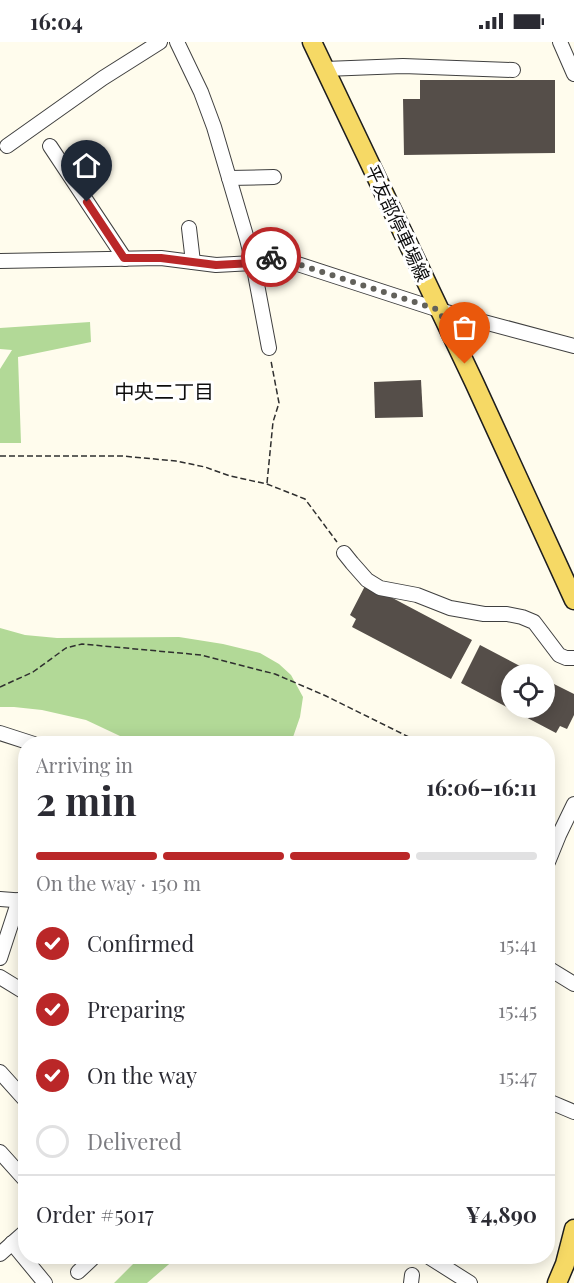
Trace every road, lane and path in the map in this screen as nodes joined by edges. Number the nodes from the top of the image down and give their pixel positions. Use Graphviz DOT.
graph roads {
  1 [pos="160,42"];
  2 [pos="177,42"];
  3 [pos="312,42"];
  4 [pos="560,42"];
  5 [pos="325,69"];
  6 [pos="513,70"];
  7 [pos="574,74"];
  8 [pos="8,146"];
  9 [pos="50,146"];
  10 [pos="274,177"];
  11 [pos="229,178"];
  12 [pos="189,228"];
  13 [pos="124,258"];
  14 [pos="0,261"];
  15 [pos="193,262"];
  16 [pos="253,263"];
  17 [pos="439,310"];
  18 [pos="573,341"];
  19 [pos="269,348"];
  20 [pos="0,456"];
  21 [pos="267,484"];
  22 [pos="344,553"];
  23 [pos="574,600"];
  24 [pos="574,658"];
  25 [pos="0,687"];
  26 [pos="0,733"];
  27 [pos="407,736"];
  28 [pos="18,739"];
  29 [pos="574,804"];
  30 [pos="555,845"];
  31 [pos="0,899"];
  32 [pos="18,901"];
  33 [pos="18,911"];
  34 [pos="0,958"];
  35 [pos="555,972"];
  36 [pos="0,977"];
  37 [pos="574,984"];
  38 [pos="18,988"];
  39 [pos="0,1072"];
  40 [pos="18,1092"];
  41 [pos="555,1104"];
  42 [pos="574,1112"];
  43 [pos="0,1152"];
  44 [pos="18,1172"];
  45 [pos="574,1229"];
  46 [pos="18,1238"];
  47 [pos="12,1243"];
  48 [pos="18,1250"];
  49 [pos="0,1254"];
  50 [pos="29,1264"];
  51 [pos="87,1264"];
  52 [pos="440,1264"];
  53 [pos="78,1272"];
  54 [pos="45,1283"];
  55 [pos="470,1283"];
  56 [pos="557,1283"];
  1 -- 8 [label="street"];
  2 -- 11 [label="street"];
  3 -- 5 [label="main road, 平友部停車場線"];
  4 -- 7 [label="street"];
  5 -- 6 [label="street"];
  5 -- 17 [label="main road, 平友部停車場線"];
  9 -- 13 [label="street"];
  10 -- 11 [label="street"];
  11 -- 16 [label="street"];
  12 -- 15 [label="street"];
  13 -- 14 [label="street"];
  13 -- 15 [label="street"];
  15 -- 16 [label="street"];
  16 -- 17 [label="street"];
  16 -- 19 [label="street"];
  17 -- 18 [label="street"];
  17 -- 23 [label="main road, 平友部停車場線"];
  19 -- 21 [label="path"];
  20 -- 21 [label="path"];
  21 -- 22 [label="path"];
  22 -- 24 [label="street"];
  25 -- 27 [label="path"];
  26 -- 28 [label="street"];
  29 -- 30 [label="street"];
  31 -- 32 [label="street"];
  33 -- 34 [label="street"];
  35 -- 37 [label="street"];
  36 -- 38 [label="street"];
  39 -- 40 [label="street"];
  41 -- 42 [label="street"];
  43 -- 44 [label="street"];
  45 -- 56 [label="main road"];
  46 -- 47 [label="street"];
  47 -- 48 [label="street"];
  47 -- 49 [label="street"];
  50 -- 54 [label="street"];
  51 -- 53 [label="street"];
  52 -- 55 [label="street"];
}
